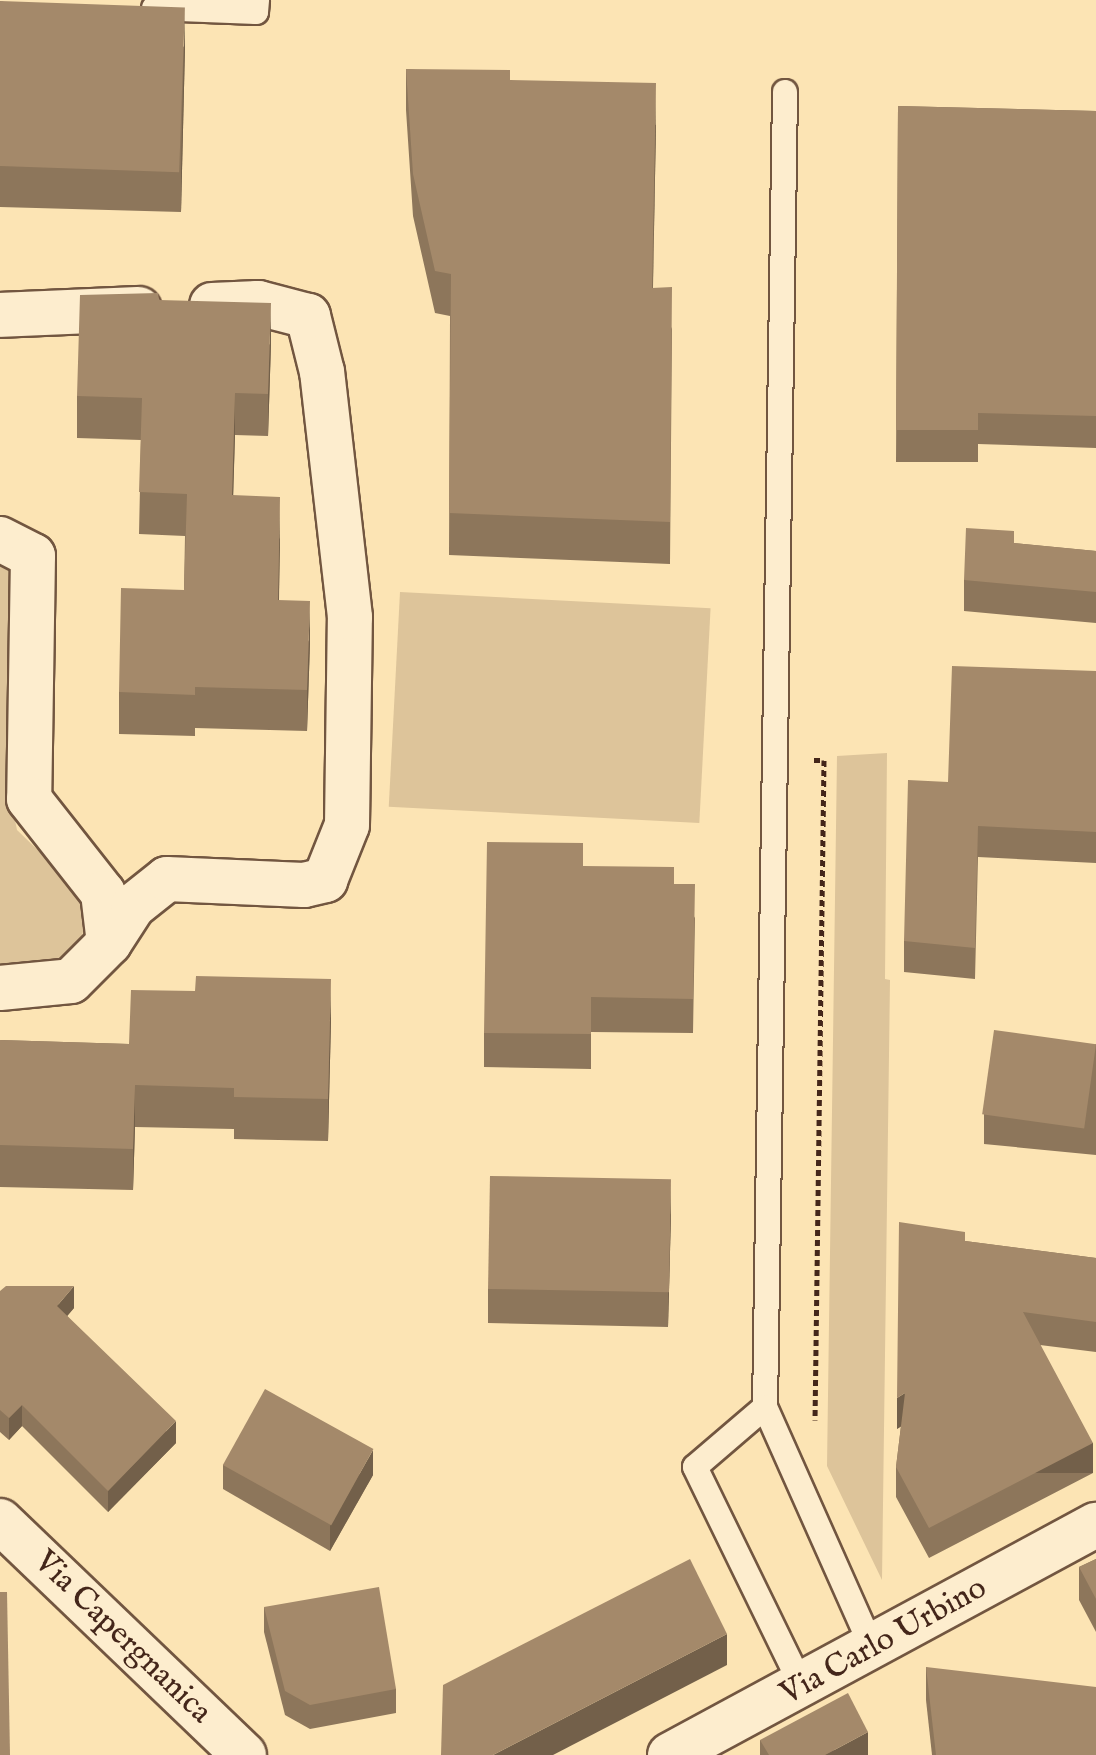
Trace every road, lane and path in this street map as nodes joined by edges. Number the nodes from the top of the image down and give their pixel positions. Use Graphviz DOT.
graph roads {
  1 [pos="257,0"];
  2 [pos="129,8"];
  3 [pos="785,92"];
  4 [pos="0,315"];
  5 [pos="0,539"];
  6 [pos="776,759"];
  7 [pos="109,943"];
  8 [pos="0,988"];
  9 [pos="765,1407"];
  10 [pos="815,1437"];
  11 [pos="0,1521"];
  12 [pos="1096,1525"];
  13 [pos="872,1647"];
  14 [pos="802,1686"];
  15 [pos="244,1755"];
  16 [pos="670,1755"];
  1 -- 2 [label="lane"];
  3 -- 6 [label="lane"];
  4 -- 7 [label="street"];
  5 -- 7 [label="street"];
  6 -- 9 [label="lane"];
  6 -- 10 [label="path"];
  7 -- 8 [label="street"];
  9 -- 13 [label="lane"];
  9 -- 14 [label="lane"];
  11 -- 15 [label="street, Via Capergnanica"];
  12 -- 13 [label="street, Via Carlo Urbino"];
  13 -- 14 [label="street, Via Carlo Urbino"];
  14 -- 16 [label="street, Via Carlo Urbino"];
}
